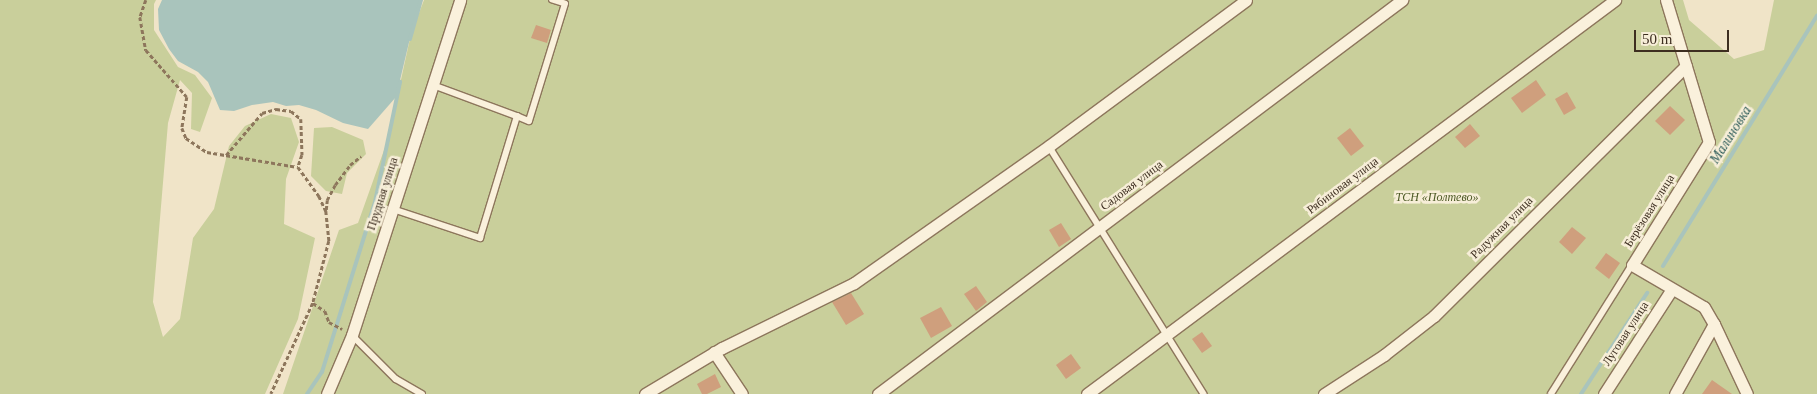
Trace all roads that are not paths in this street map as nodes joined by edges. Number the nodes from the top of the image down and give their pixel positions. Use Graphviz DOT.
graph roads {
  1 [pos="460,0"];
  2 [pos="553,0"];
  3 [pos="1246,0"];
  4 [pos="1402,0"];
  5 [pos="1615,0"];
  6 [pos="1666,0"];
  7 [pos="1686,66"];
  8 [pos="433,85"];
  9 [pos="517,116"];
  10 [pos="1049,146"];
  11 [pos="393,208"];
  12 [pos="1100,227"];
  13 [pos="1632,265"];
  14 [pos="1672,289"];
  15 [pos="1714,324"];
  16 [pos="347,332"];
  17 [pos="1167,334"];
  18 [pos="714,352"];
  19 [pos="327,394"];
  20 [pos="422,394"];
  21 [pos="645,394"];
  22 [pos="742,394"];
  23 [pos="878,394"];
  24 [pos="1087,394"];
  25 [pos="1204,394"];
  26 [pos="1324,394"];
  27 [pos="1551,394"];
  28 [pos="1604,394"];
  29 [pos="1675,394"];
  30 [pos="1747,394"];
  1 -- 8 [label="street, Прудная улица"];
  2 -- 9 [label="lane"];
  3 -- 10 [label="street"];
  4 -- 12 [label="street, Садовая улица"];
  5 -- 17 [label="street, Рябиновая улица"];
  6 -- 7 [label="street, Берёзовая улица"];
  7 -- 13 [label="street, Берёзовая улица"];
  7 -- 26 [label="street, Радужная улица"];
  8 -- 9 [label="lane"];
  8 -- 11 [label="street, Прудная улица"];
  9 -- 11 [label="lane"];
  10 -- 12 [label="lane"];
  10 -- 18 [label="street"];
  11 -- 16 [label="street, Прудная улица"];
  12 -- 17 [label="lane"];
  12 -- 23 [label="street, Садовая улица"];
  13 -- 14 [label="street, Берёзовая улица"];
  13 -- 27 [label="lane"];
  14 -- 15 [label="street, Берёзовая улица"];
  14 -- 28 [label="street, Луговая улица"];
  15 -- 29 [label="street"];
  15 -- 30 [label="street, Берёзовая улица"];
  16 -- 19 [label="street, Прудная улица"];
  16 -- 20 [label="lane"];
  17 -- 24 [label="street, Рябиновая улица"];
  17 -- 25 [label="lane"];
  18 -- 21 [label="street"];
  18 -- 22 [label="street"];
}
